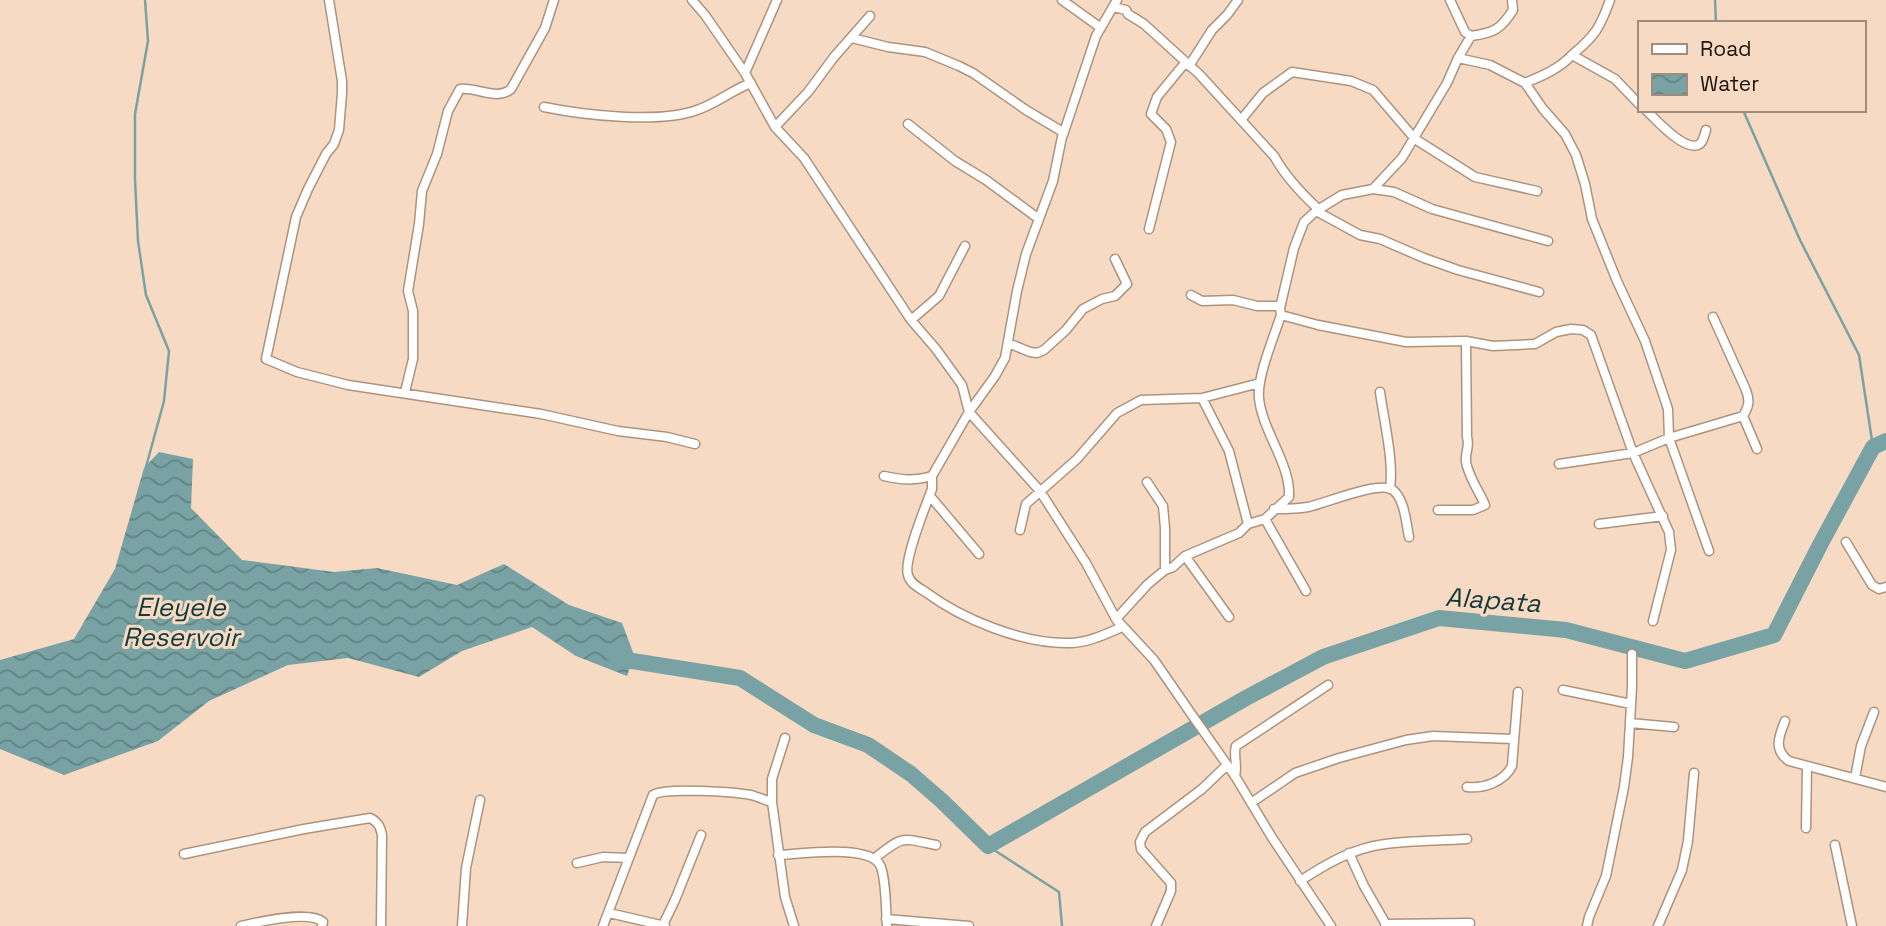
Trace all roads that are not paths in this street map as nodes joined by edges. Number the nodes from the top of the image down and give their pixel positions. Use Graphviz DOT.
graph roads {
  1 [pos="329,0"];
  2 [pos="554,0"];
  3 [pos="692,0"];
  4 [pos="777,0"];
  5 [pos="1062,0"];
  6 [pos="1238,0"];
  7 [pos="1450,0"];
  8 [pos="1512,0"];
  9 [pos="1610,0"];
  10 [pos="1115,4"];
  11 [pos="870,16"];
  12 [pos="1101,28"];
  13 [pos="1471,36"];
  14 [pos="852,38"];
  15 [pos="1572,55"];
  16 [pos="1458,58"];
  17 [pos="1187,65"];
  18 [pos="745,73"];
  19 [pos="751,83"];
  20 [pos="1525,83"];
  21 [pos="1638,103"];
  22 [pos="544,107"];
  23 [pos="1648,112"];
  24 [pos="1241,120"];
  25 [pos="908,124"];
  26 [pos="775,127"];
  27 [pos="1706,130"];
  28 [pos="1415,139"];
  29 [pos="1059,148"];
  30 [pos="1373,189"];
  31 [pos="1537,191"];
  32 [pos="1316,211"];
  33 [pos="1039,219"];
  34 [pos="1149,229"];
  35 [pos="1548,241"];
  36 [pos="965,246"];
  37 [pos="1115,259"];
  38 [pos="1539,292"];
  39 [pos="1191,295"];
  40 [pos="1280,311"];
  41 [pos="1713,317"];
  42 [pos="911,320"];
  43 [pos="1466,341"];
  44 [pos="1008,343"];
  45 [pos="1260,383"];
  46 [pos="405,392"];
  47 [pos="1380,392"];
  48 [pos="1202,398"];
  49 [pos="969,412"];
  50 [pos="1743,415"];
  51 [pos="1669,438"];
  52 [pos="695,444"];
  53 [pos="1757,449"];
  54 [pos="1633,453"];
  55 [pos="1559,464"];
  56 [pos="884,476"];
  57 [pos="932,476"];
  58 [pos="1147,482"];
  59 [pos="1390,489"];
  60 [pos="1040,491"];
  61 [pos="930,496"];
  62 [pos="1274,509"];
  63 [pos="1438,510"];
  64 [pos="1663,516"];
  65 [pos="1265,519"];
  66 [pos="1248,524"];
  67 [pos="1599,524"];
  68 [pos="1020,530"];
  69 [pos="1409,537"];
  70 [pos="1846,542"];
  71 [pos="1709,551"];
  72 [pos="979,554"];
  73 [pos="1185,556"];
  74 [pos="1165,570"];
  75 [pos="1886,587"];
  76 [pos="1306,591"];
  77 [pos="1229,617"];
  78 [pos="1116,620"];
  79 [pos="1653,621"];
  80 [pos="1632,654"];
  81 [pos="1328,685"];
  82 [pos="1563,690"];
  83 [pos="1518,692"];
  84 [pos="1631,704"];
  85 [pos="1874,712"];
  86 [pos="1785,721"];
  87 [pos="1630,723"];
  88 [pos="1674,727"];
  89 [pos="785,738"];
  90 [pos="1513,739"];
  91 [pos="1227,765"];
  92 [pos="1807,766"];
  93 [pos="1694,773"];
  94 [pos="1235,776"];
  95 [pos="1855,778"];
  96 [pos="1467,787"];
  97 [pos="1886,787"];
  98 [pos="480,800"];
  99 [pos="772,802"];
  100 [pos="1251,803"];
  101 [pos="1806,828"];
  102 [pos="701,835"];
  103 [pos="1467,839"];
  104 [pos="936,845"];
  105 [pos="1835,845"];
  106 [pos="1349,853"];
  107 [pos="184,854"];
  108 [pos="778,855"];
  109 [pos="874,858"];
  110 [pos="629,859"];
  111 [pos="577,863"];
  112 [pos="1300,881"];
  113 [pos="609,913"];
  114 [pos="886,922"];
  115 [pos="1470,923"];
  116 [pos="1386,925"];
  117 [pos="241,926"];
  118 [pos="322,926"];
  119 [pos="381,926"];
  120 [pos="462,926"];
  121 [pos="603,926"];
  122 [pos="664,926"];
  123 [pos="794,926"];
  124 [pos="969,926"];
  125 [pos="1156,926"];
  126 [pos="1331,926"];
  127 [pos="1587,926"];
  128 [pos="1658,926"];
  129 [pos="1852,926"];
  1 -- 46 [label="street"];
  2 -- 46 [label="street"];
  3 -- 18 [label="street"];
  4 -- 18 [label="street"];
  5 -- 12 [label="street"];
  6 -- 17 [label="street"];
  7 -- 13 [label="street"];
  8 -- 13 [label="street"];
  9 -- 15 [label="street"];
  10 -- 12 [label="street"];
  10 -- 17 [label="street"];
  11 -- 14 [label="street"];
  12 -- 29 [label="street"];
  13 -- 16 [label="street"];
  14 -- 26 [label="street"];
  14 -- 29 [label="street"];
  15 -- 20 [label="street"];
  15 -- 21 [label="street"];
  16 -- 20 [label="street"];
  16 -- 28 [label="street"];
  17 -- 24 [label="street"];
  17 -- 34 [label="street"];
  18 -- 19 [label="street"];
  19 -- 22 [label="street"];
  19 -- 26 [label="street"];
  20 -- 51 [label="street"];
  23 -- 27 [label="street"];
  24 -- 28 [label="street"];
  24 -- 32 [label="street"];
  25 -- 33 [label="street"];
  26 -- 42 [label="street"];
  28 -- 30 [label="street"];
  28 -- 31 [label="street"];
  29 -- 33 [label="street"];
  30 -- 32 [label="street"];
  30 -- 35 [label="street"];
  32 -- 38 [label="street"];
  32 -- 40 [label="street"];
  33 -- 44 [label="street"];
  36 -- 42 [label="street"];
  37 -- 44 [label="street"];
  39 -- 40 [label="street"];
  40 -- 43 [label="street"];
  40 -- 45 [label="street"];
  41 -- 50 [label="street"];
  42 -- 49 [label="street"];
  43 -- 54 [label="street"];
  43 -- 63 [label="street"];
  44 -- 49 [label="street"];
  45 -- 48 [label="street"];
  45 -- 62 [label="street"];
  46 -- 52 [label="street"];
  47 -- 59 [label="street"];
  48 -- 60 [label="street"];
  48 -- 66 [label="street"];
  49 -- 57 [label="street"];
  49 -- 60 [label="street"];
  50 -- 51 [label="street"];
  50 -- 53 [label="street"];
  51 -- 54 [label="street"];
  51 -- 71 [label="street"];
  54 -- 55 [label="street"];
  54 -- 64 [label="street"];
  56 -- 57 [label="street"];
  57 -- 61 [label="street"];
  58 -- 74 [label="street"];
  59 -- 62 [label="street"];
  59 -- 69 [label="street"];
  60 -- 68 [label="street"];
  60 -- 78 [label="street"];
  61 -- 72 [label="street"];
  61 -- 78 [label="street"];
  62 -- 65 [label="street"];
  64 -- 67 [label="street"];
  64 -- 79 [label="street"];
  65 -- 66 [label="street"];
  65 -- 76 [label="street"];
  66 -- 73 [label="street"];
  70 -- 75 [label="street"];
  73 -- 74 [label="street"];
  73 -- 77 [label="street"];
  74 -- 78 [label="street"];
  78 -- 91 [label="street"];
  80 -- 84 [label="street"];
  81 -- 94 [label="street"];
  82 -- 84 [label="street"];
  83 -- 90 [label="street"];
  84 -- 87 [label="street"];
  85 -- 95 [label="street"];
  86 -- 92 [label="street"];
  87 -- 88 [label="street"];
  87 -- 127 [label="street"];
  89 -- 99 [label="street"];
  90 -- 96 [label="street"];
  90 -- 100 [label="street"];
  91 -- 94 [label="street"];
  91 -- 125 [label="street"];
  92 -- 95 [label="street"];
  92 -- 101 [label="street"];
  93 -- 128 [label="street"];
  94 -- 100 [label="street"];
  95 -- 97 [label="street"];
  98 -- 120 [label="street"];
  99 -- 108 [label="street"];
  99 -- 110 [label="street"];
  100 -- 112 [label="street"];
  102 -- 122 [label="street"];
  103 -- 106 [label="street"];
  104 -- 109 [label="street"];
  105 -- 129 [label="street"];
  106 -- 112 [label="street"];
  106 -- 116 [label="street"];
  107 -- 119 [label="street"];
  108 -- 109 [label="street"];
  108 -- 123 [label="street"];
  109 -- 114 [label="street"];
  110 -- 111 [label="street"];
  110 -- 113 [label="street"];
  112 -- 126 [label="street"];
  113 -- 121 [label="street"];
  113 -- 122 [label="street"];
  114 -- 124 [label="street"];
  115 -- 116 [label="street"];
  117 -- 118 [label="street"];
}
